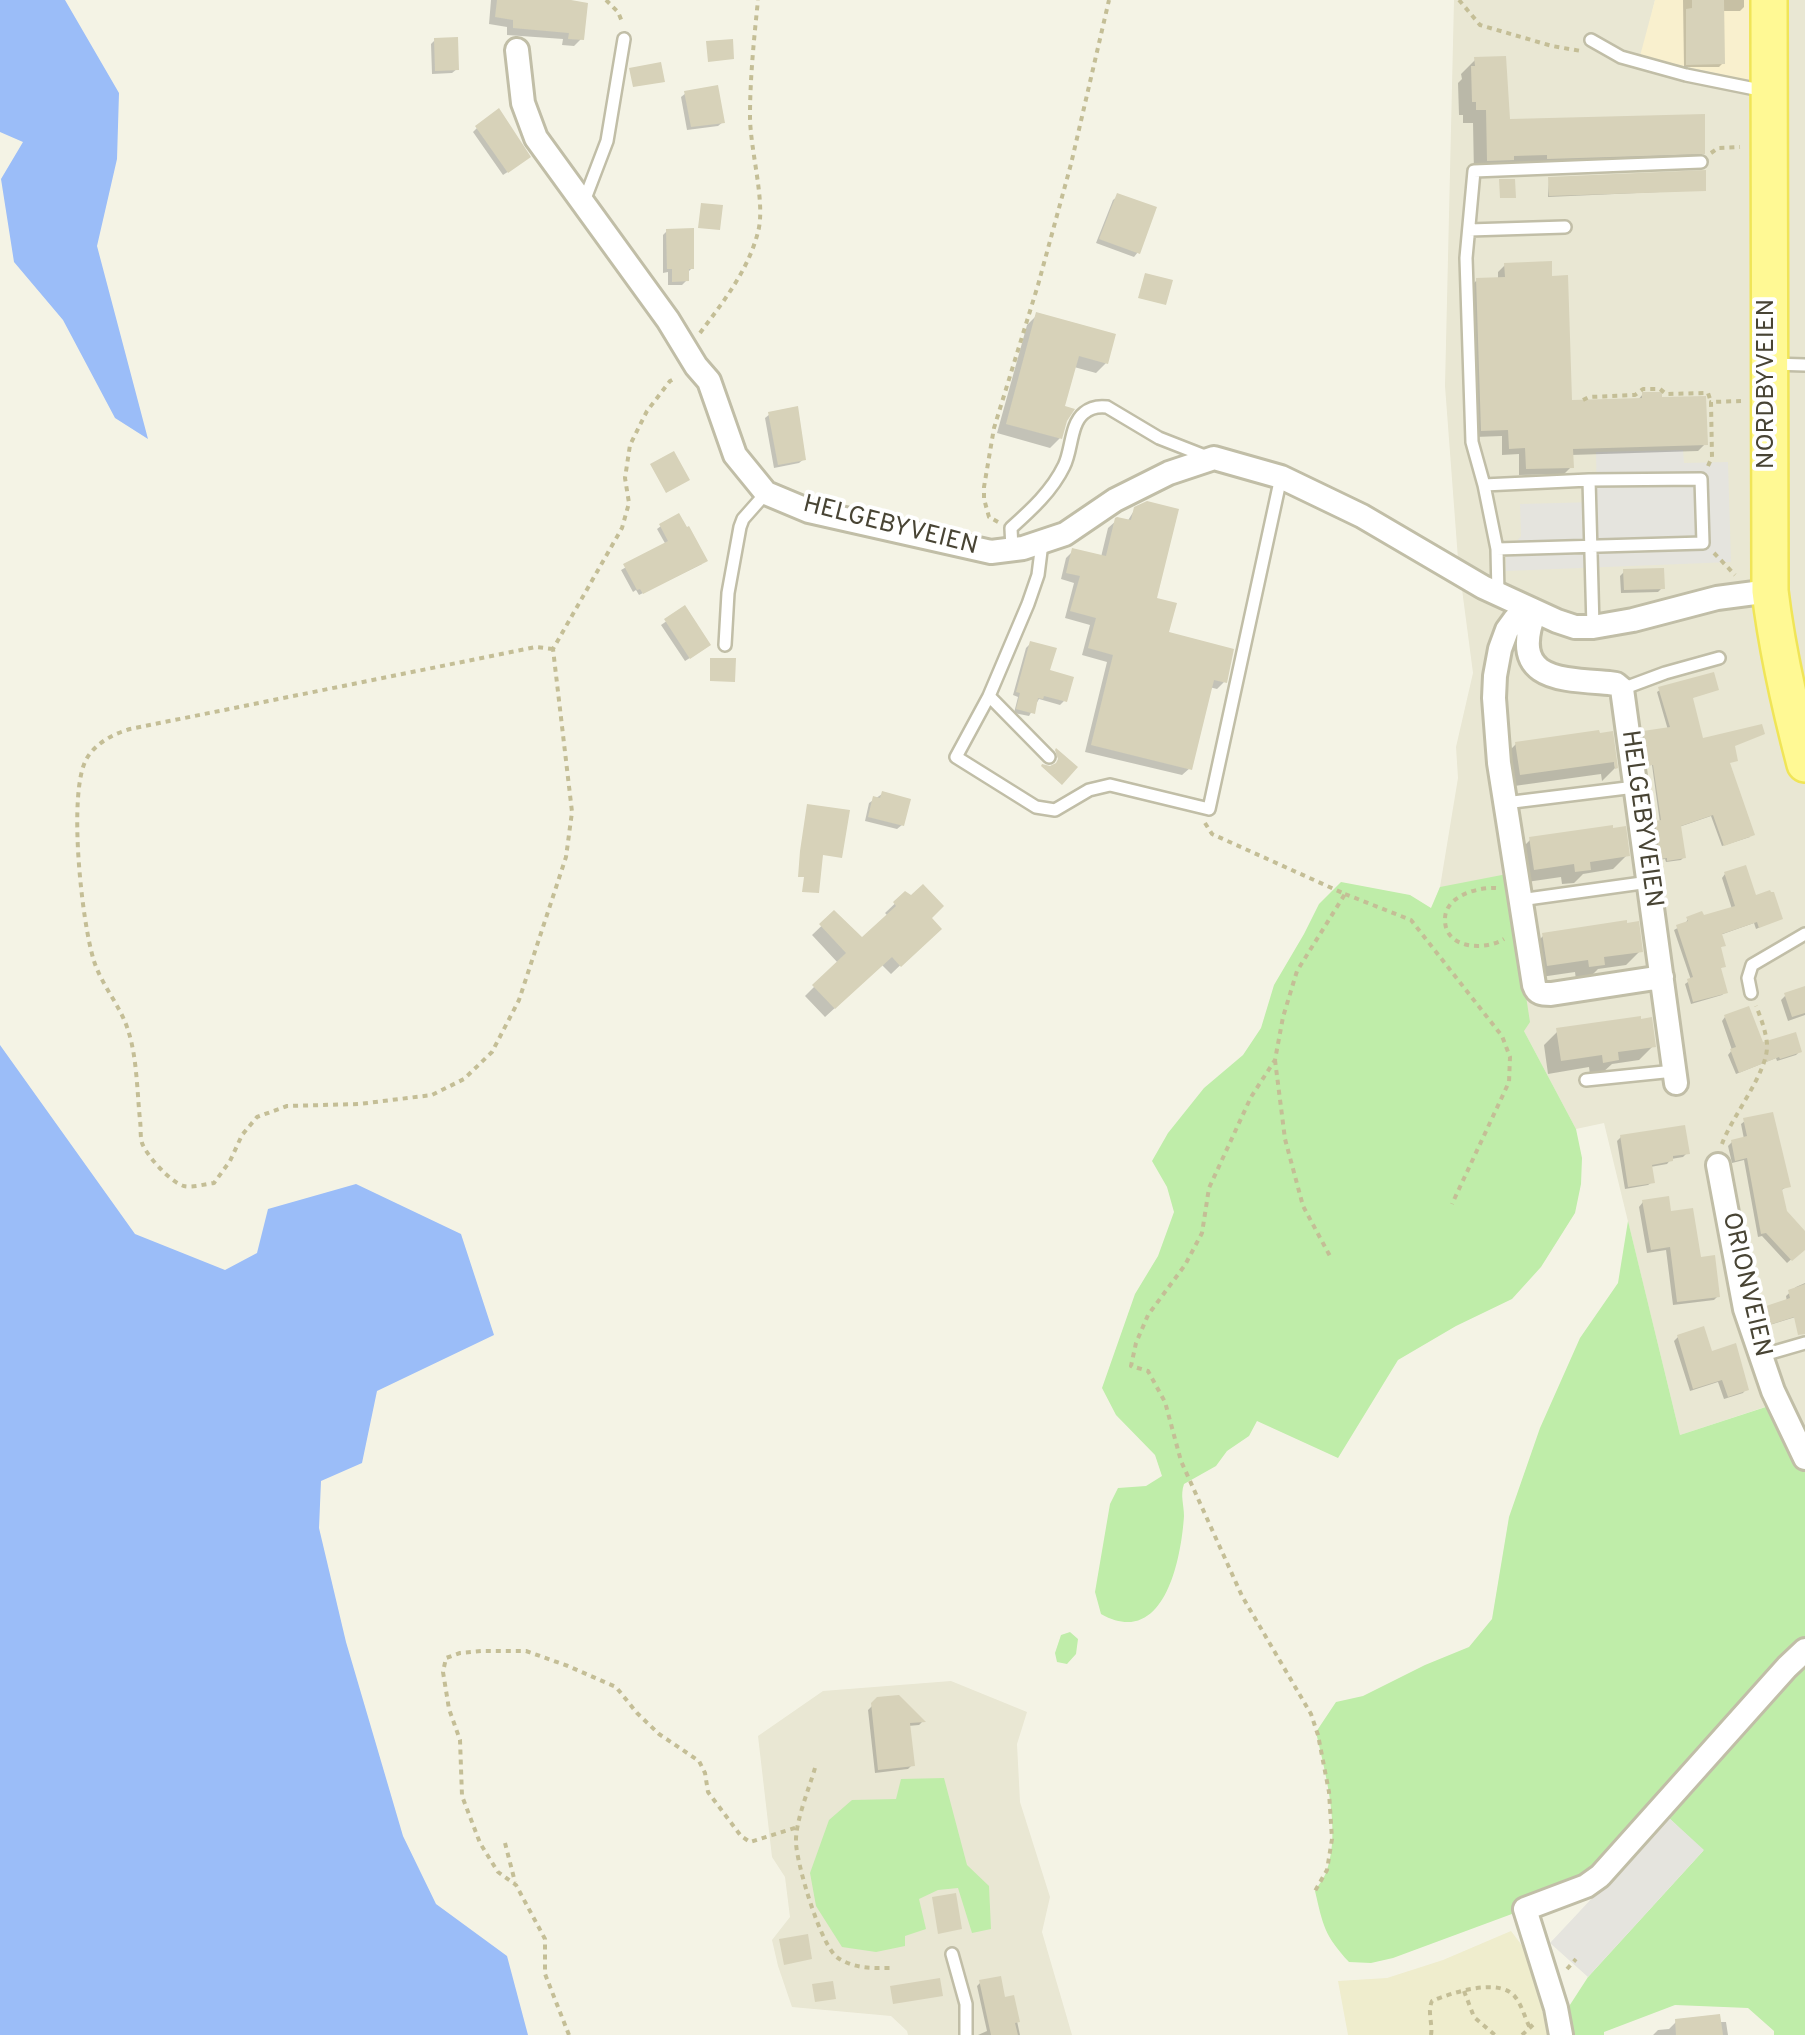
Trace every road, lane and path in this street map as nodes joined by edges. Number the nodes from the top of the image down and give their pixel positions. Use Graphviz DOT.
graph roads {
  1 [pos="606,0"];
  2 [pos="758,0"];
  3 [pos="1110,0"];
  4 [pos="1459,0"];
  5 [pos="1769,0"];
  6 [pos="624,39"];
  7 [pos="1592,40"];
  8 [pos="517,50"];
  9 [pos="1621,57"];
  10 [pos="1769,92"];
  11 [pos="1754,146"];
  12 [pos="1701,162"];
  13 [pos="583,204"];
  14 [pos="1565,227"];
  15 [pos="1468,230"];
  16 [pos="691,358"];
  17 [pos="1768,364"];
  18 [pos="1805,364"];
  19 [pos="1584,400"];
  20 [pos="1741,401"];
  21 [pos="1711,402"];
  22 [pos="1214,458"];
  23 [pos="1281,476"];
  24 [pos="1701,478"];
  25 [pos="1588,480"];
  26 [pos="1484,485"];
  27 [pos="766,493"];
  28 [pos="1012,539"];
  29 [pos="1042,543"];
  30 [pos="1704,543"];
  31 [pos="1590,546"];
  32 [pos="1497,549"];
  33 [pos="1764,592"];
  34 [pos="1498,594"];
  35 [pos="1535,612"];
  36 [pos="1593,627"];
  37 [pos="726,645"];
  38 [pos="553,649"];
  39 [pos="1719,658"];
  40 [pos="1622,689"];
  41 [pos="989,696"];
  42 [pos="1048,757"];
  43 [pos="1805,764"];
  44 [pos="1636,787"];
  45 [pos="1505,803"];
  46 [pos="1209,808"];
  47 [pos="1648,882"];
  48 [pos="1345,894"];
  49 [pos="1517,910"];
  50 [pos="1805,934"];
  51 [pos="1662,977"];
  52 [pos="1751,992"];
  53 [pos="1276,1060"];
  54 [pos="1675,1077"];
  55 [pos="1586,1080"];
  56 [pos="1718,1165"];
  57 [pos="1452,1204"];
  58 [pos="1332,1258"];
  59 [pos="1805,1343"];
  60 [pos="1760,1356"];
  61 [pos="1805,1458"];
  62 [pos="1805,1650"];
  63 [pos="815,1768"];
  64 [pos="798,1827"];
  65 [pos="505,1843"];
  66 [pos="516,1885"];
  67 [pos="1316,1891"];
  68 [pos="952,1954"];
  69 [pos="890,1968"];
  70 [pos="1464,1991"];
  71 [pos="1530,2028"];
  72 [pos="569,2035"];
  73 [pos="966,2035"];
  74 [pos="1431,2035"];
  75 [pos="1495,2035"];
  76 [pos="1560,2035"];
  1 -- 6 [label="path"];
  2 -- 16 [label="path"];
  3 -- 28 [label="path"];
  4 -- 9 [label="path"];
  5 -- 10 [label="main road, NORDBYVEIEN"];
  6 -- 13 [label="lane"];
  7 -- 9 [label="lane"];
  8 -- 13 [label="street, HELGEBYVEIEN"];
  9 -- 10 [label="lane"];
  10 -- 17 [label="main road, NORDBYVEIEN"];
  11 -- 12 [label="path"];
  12 -- 15 [label="lane"];
  13 -- 16 [label="street, HELGEBYVEIEN"];
  14 -- 15 [label="lane"];
  15 -- 26 [label="lane"];
  16 -- 27 [label="street, HELGEBYVEIEN"];
  16 -- 38 [label="path"];
  17 -- 18 [label="lane"];
  17 -- 33 [label="main road, NORDBYVEIEN"];
  19 -- 21 [label="path"];
  20 -- 21 [label="path"];
  21 -- 24 [label="path"];
  22 -- 23 [label="street"];
  22 -- 28 [label="lane"];
  22 -- 29 [label="street, HELGEBYVEIEN"];
  23 -- 34 [label="street"];
  23 -- 46 [label="lane"];
  24 -- 25 [label="lane"];
  24 -- 30 [label="lane"];
  25 -- 26 [label="lane"];
  25 -- 31 [label="lane"];
  26 -- 32 [label="lane"];
  27 -- 28 [label="street, HELGEBYVEIEN"];
  27 -- 37 [label="lane"];
  28 -- 29 [label="street, HELGEBYVEIEN"];
  29 -- 41 [label="lane"];
  30 -- 31 [label="lane"];
  30 -- 33 [label="path"];
  31 -- 32 [label="lane"];
  31 -- 36 [label="lane"];
  32 -- 34 [label="lane"];
  33 -- 36 [label="street"];
  33 -- 43 [label="main road, NORDBYVEIEN"];
  34 -- 35 [label="street"];
  35 -- 36 [label="street"];
  35 -- 40 [label="street"];
  35 -- 45 [label="street"];
  38 -- 38 [label="path"];
  39 -- 40 [label="lane"];
  40 -- 44 [label="street, HELGEBYVEIEN"];
  41 -- 42 [label="lane"];
  41 -- 46 [label="lane"];
  44 -- 45 [label="lane"];
  44 -- 47 [label="street, HELGEBYVEIEN"];
  45 -- 49 [label="street"];
  46 -- 48 [label="path"];
  47 -- 49 [label="lane"];
  47 -- 51 [label="street, HELGEBYVEIEN"];
  48 -- 53 [label="path"];
  48 -- 57 [label="path"];
  49 -- 49 [label="path"];
  49 -- 51 [label="street"];
  50 -- 52 [label="lane"];
  51 -- 54 [label="street, HELGEBYVEIEN"];
  52 -- 56 [label="path"];
  53 -- 58 [label="path"];
  53 -- 67 [label="path"];
  54 -- 55 [label="lane"];
  56 -- 60 [label="street, ORIONVEIEN"];
  59 -- 60 [label="lane"];
  60 -- 61 [label="street, ORIONVEIEN"];
  62 -- 76 [label="street"];
  63 -- 64 [label="path"];
  64 -- 66 [label="path"];
  64 -- 69 [label="path"];
  65 -- 66 [label="path"];
  66 -- 72 [label="path"];
  68 -- 73 [label="lane"];
  70 -- 71 [label="path"];
  70 -- 74 [label="path"];
  70 -- 75 [label="path"];
}
